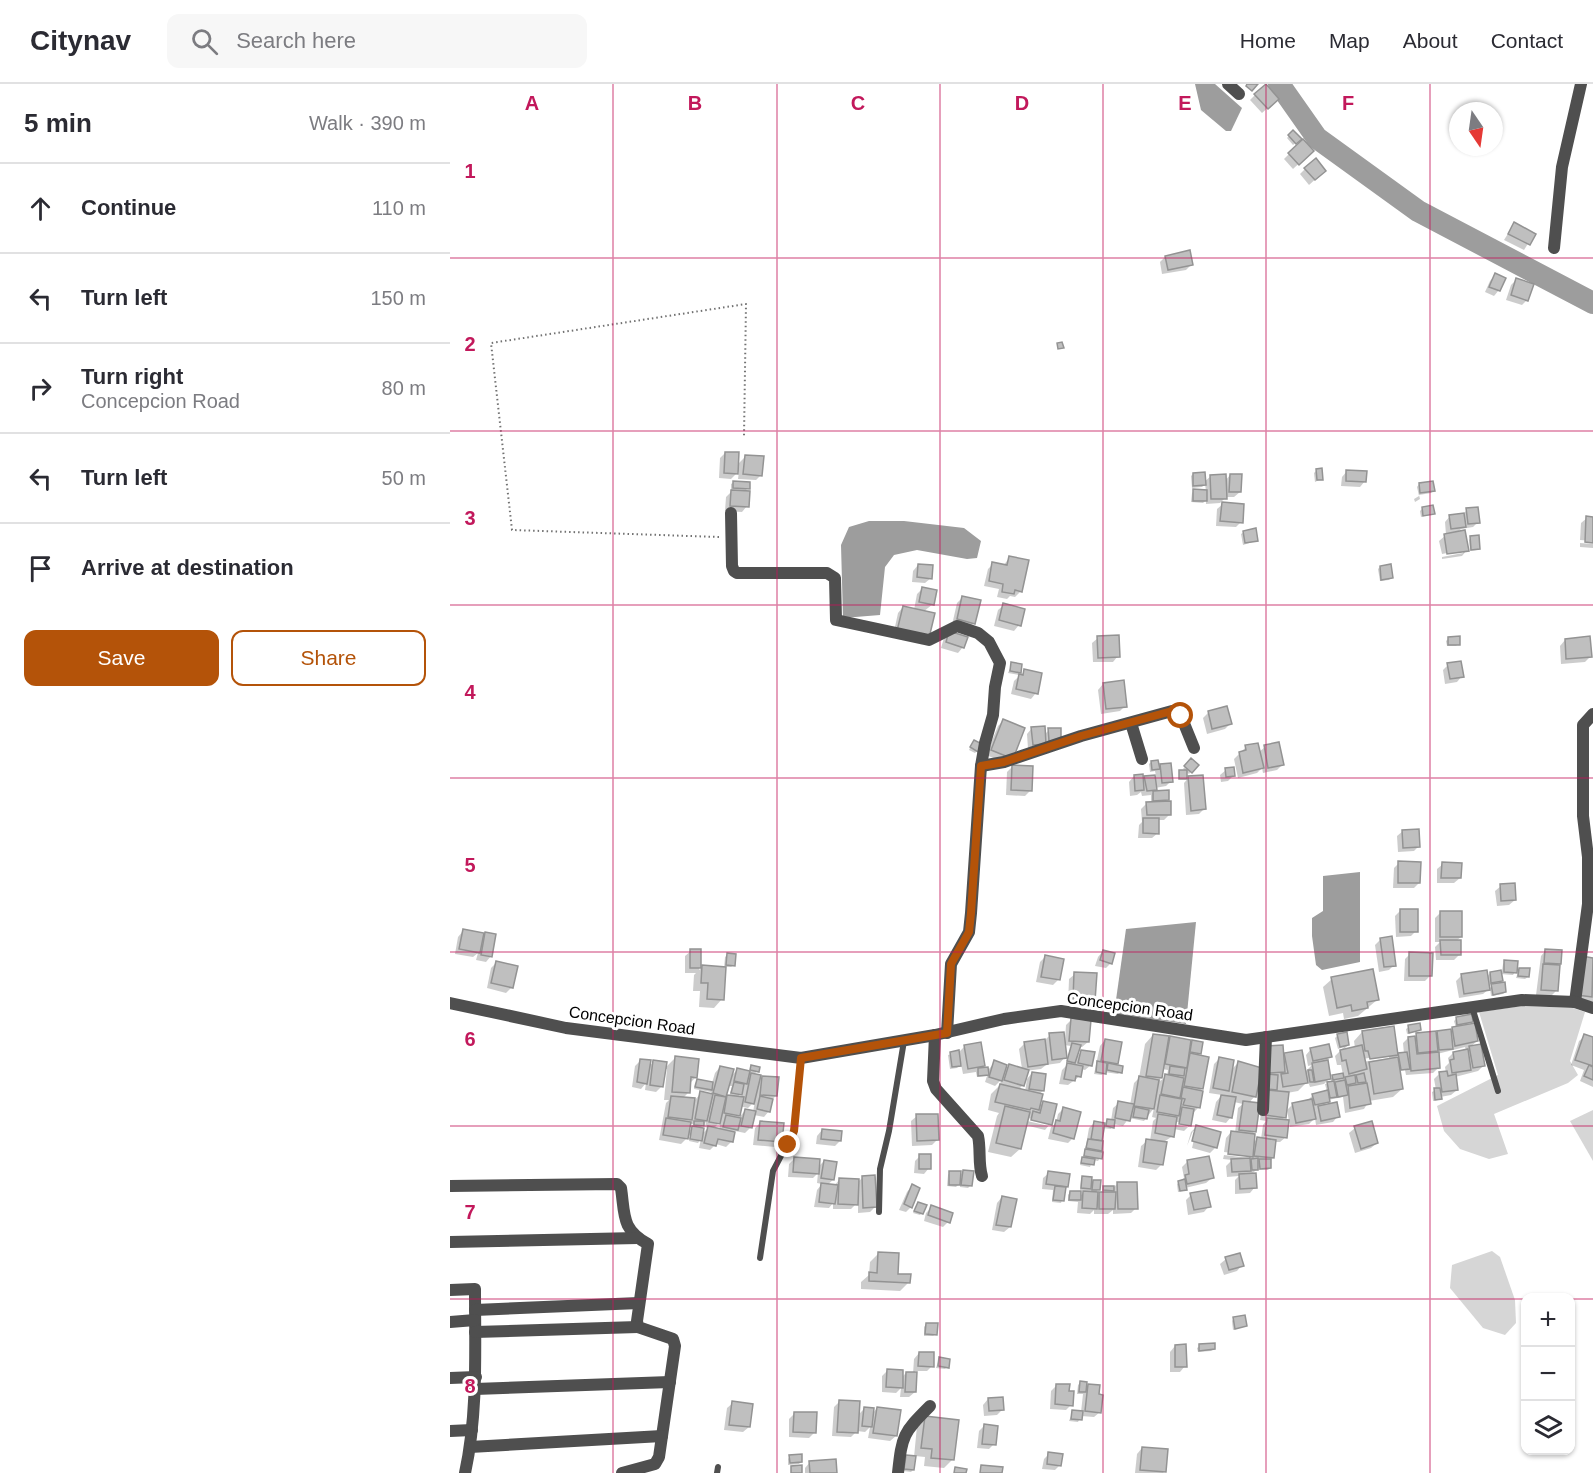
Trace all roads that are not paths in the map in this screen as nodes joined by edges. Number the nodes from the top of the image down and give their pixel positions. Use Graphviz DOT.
graph roads {
  1 [pos="1228,84"];
  2 [pos="1581,84"];
  3 [pos="1239,94"];
  4 [pos="1554,248"];
  5 [pos="730,513"];
  6 [pos="1593,714"];
  7 [pos="1131,723"];
  8 [pos="1194,748"];
  9 [pos="1142,759"];
  10 [pos="981,766"];
  11 [pos="1575,1002"];
  12 [pos="450,1003"];
  13 [pos="1472,1007"];
  14 [pos="1593,1008"];
  15 [pos="941,1034"];
  16 [pos="1266,1037"];
  17 [pos="904,1041"];
  18 [pos="801,1058"];
  19 [pos="1498,1091"];
  20 [pos="1263,1110"];
  21 [pos="982,1176"];
  22 [pos="450,1186"];
  23 [pos="879,1212"];
  24 [pos="638,1238"];
  25 [pos="450,1242"];
  26 [pos="760,1258"];
  27 [pos="450,1290"];
  28 [pos="639,1303"];
  29 [pos="475,1321"];
  30 [pos="450,1322"];
  31 [pos="638,1327"];
  32 [pos="450,1378"];
  33 [pos="670,1382"];
  34 [pos="475,1383"];
  35 [pos="930,1406"];
  36 [pos="471,1430"];
  37 [pos="450,1431"];
  38 [pos="662,1436"];
  39 [pos="470,1447"];
  40 [pos="465,1473"];
  41 [pos="622,1473"];
  42 [pos="898,1473"];
  1 -- 3 [label="street"];
  2 -- 4 [label="street"];
  5 -- 10 [label="street"];
  6 -- 11 [label="street"];
  7 -- 8 [label="street"];
  7 -- 9 [label="street"];
  7 -- 10 [label="street"];
  10 -- 15 [label="street"];
  11 -- 13 [label="street, Concepcion Road"];
  11 -- 14 [label="street, Concepcion Road"];
  12 -- 18 [label="street, Concepcion Road"];
  13 -- 16 [label="street, Concepcion Road"];
  13 -- 19 [label="lane"];
  15 -- 16 [label="street, Concepcion Road"];
  15 -- 17 [label="street, Concepcion Road"];
  15 -- 21 [label="street"];
  16 -- 20 [label="street"];
  17 -- 18 [label="street, Concepcion Road"];
  17 -- 23 [label="lane"];
  18 -- 26 [label="lane"];
  22 -- 24 [label="street"];
  24 -- 25 [label="street"];
  24 -- 28 [label="street"];
  27 -- 29 [label="street"];
  28 -- 29 [label="street"];
  28 -- 31 [label="street"];
  29 -- 30 [label="street"];
  29 -- 31 [label="street"];
  29 -- 34 [label="street"];
  31 -- 33 [label="street"];
  32 -- 34 [label="street"];
  33 -- 34 [label="street"];
  33 -- 38 [label="street"];
  34 -- 36 [label="street"];
  35 -- 42 [label="street"];
  36 -- 37 [label="street"];
  36 -- 39 [label="street"];
  38 -- 39 [label="street"];
  38 -- 41 [label="street"];
  39 -- 40 [label="street"];
}
